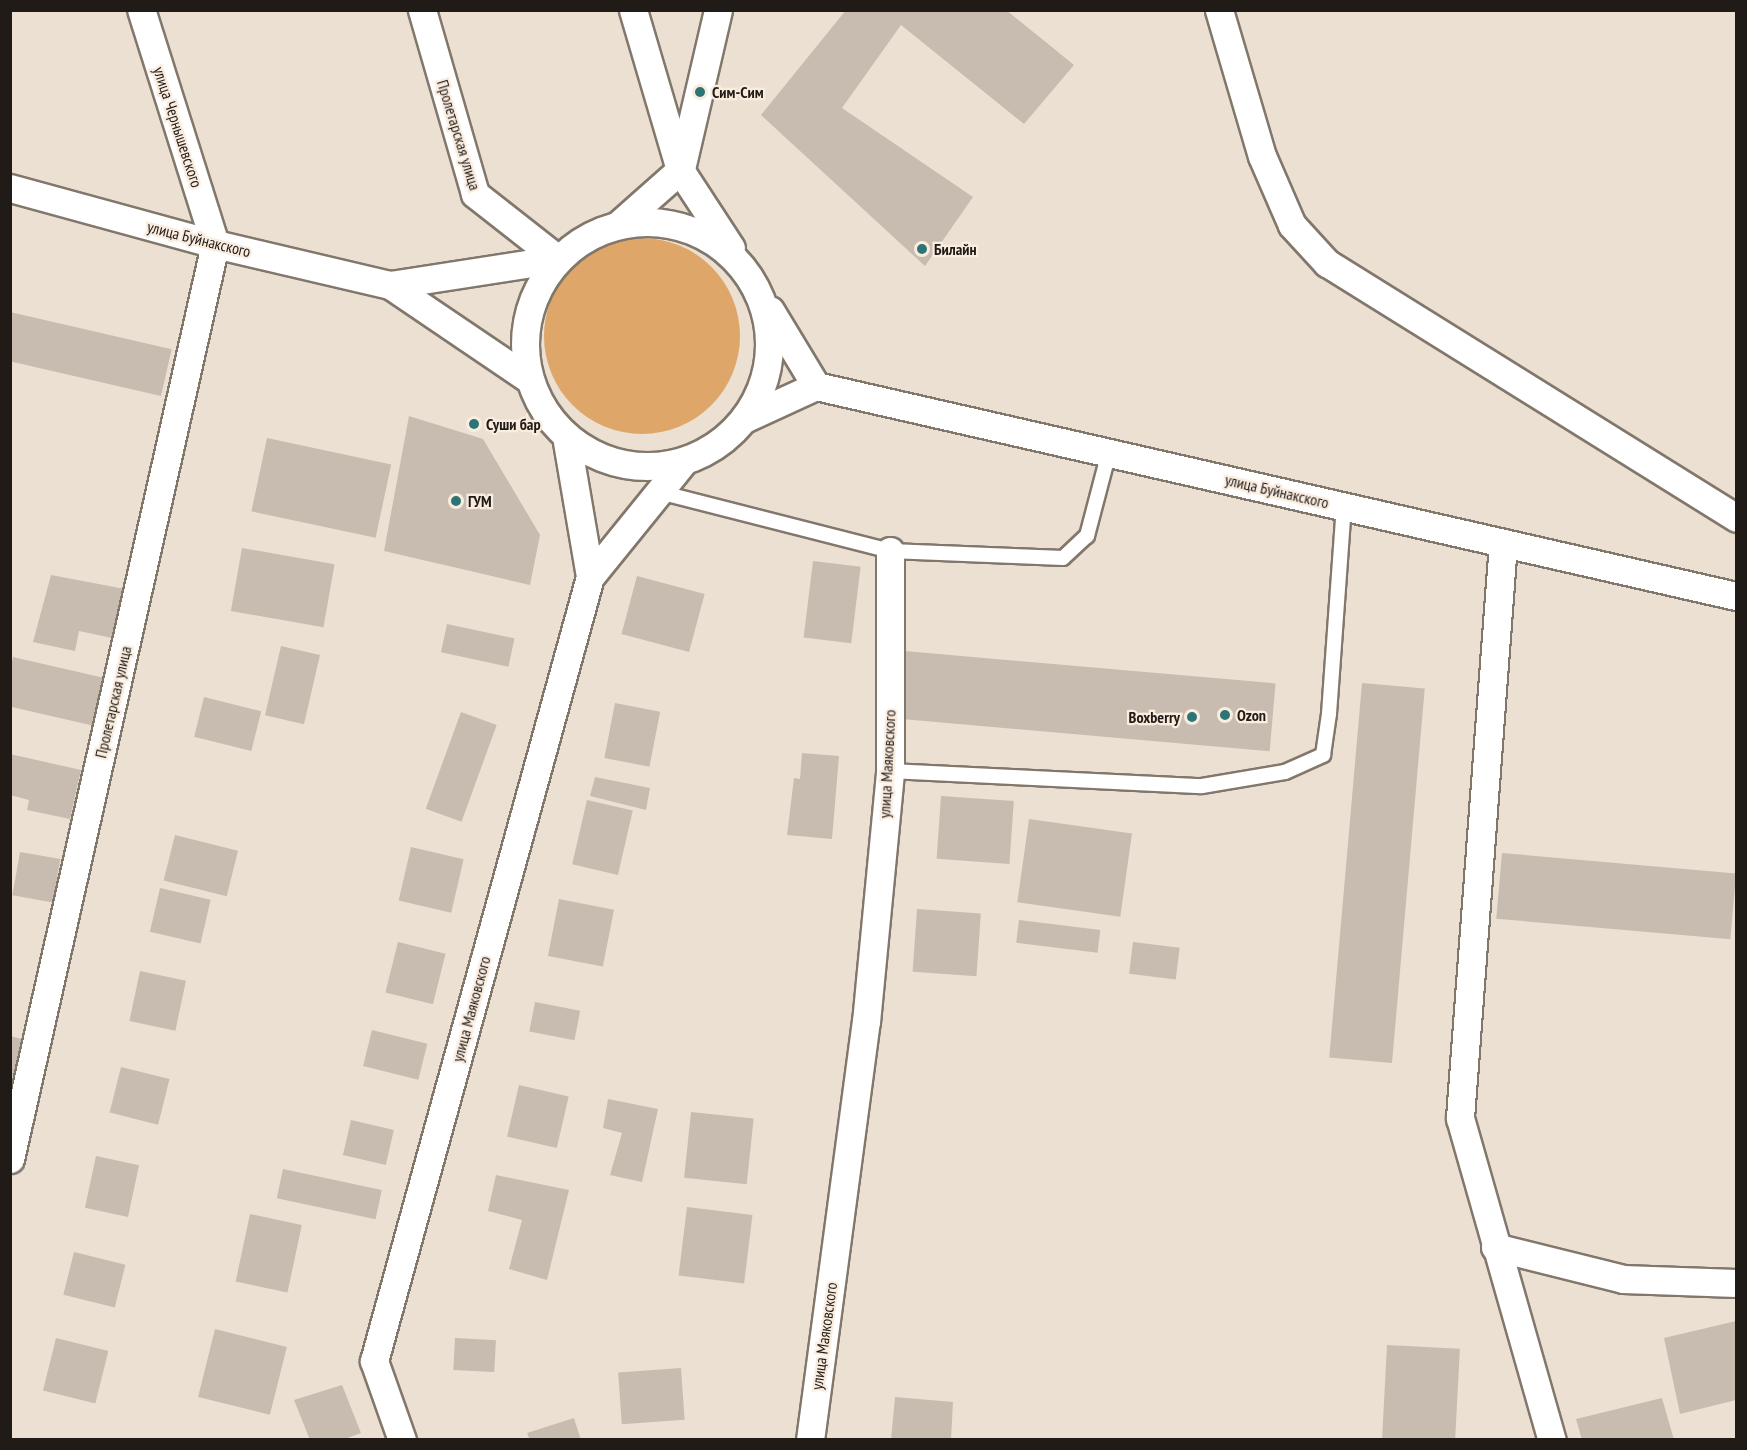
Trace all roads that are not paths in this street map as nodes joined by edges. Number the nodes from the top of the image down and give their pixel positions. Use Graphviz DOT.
graph roads {
  1 [pos="141,10"];
  2 [pos="422,10"];
  3 [pos="633,10"];
  4 [pos="718,10"];
  5 [pos="1219,10"];
  6 [pos="680,170"];
  7 [pos="10,188"];
  8 [pos="620,224"];
  9 [pos="215,244"];
  10 [pos="558,260"];
  11 [pos="741,263"];
  12 [pos="390,285"];
  13 [pos="762,297"];
  14 [pos="529,379"];
  15 [pos="816,386"];
  16 [pos="746,418"];
  17 [pos="566,436"];
  18 [pos="1108,452"];
  19 [pos="683,462"];
  20 [pos="659,492"];
  21 [pos="1344,506"];
  22 [pos="1737,518"];
  23 [pos="1503,543"];
  24 [pos="890,551"];
  25 [pos="590,577"];
  26 [pos="1737,596"];
  27 [pos="890,771"];
  28 [pos="10,1159"];
  29 [pos="1495,1247"];
  30 [pos="1737,1283"];
  31 [pos="402,1440"];
  32 [pos="810,1440"];
  33 [pos="1552,1440"];
  1 -- 9 [label="street, улица Чернышевского"];
  2 -- 10 [label="street, Пролетарская улица"];
  3 -- 6 [label="street"];
  4 -- 6 [label="street"];
  5 -- 22 [label="street"];
  6 -- 8 [label="street"];
  6 -- 11 [label="street"];
  7 -- 9 [label="street, улица Буйнакского"];
  8 -- 10 [label="street"];
  8 -- 11 [label="street"];
  9 -- 12 [label="street, улица Буйнакского"];
  9 -- 28 [label="street, Пролетарская улица"];
  10 -- 12 [label="street"];
  10 -- 14 [label="street"];
  11 -- 13 [label="street"];
  12 -- 14 [label="street"];
  13 -- 15 [label="street"];
  13 -- 16 [label="street"];
  14 -- 17 [label="street"];
  15 -- 16 [label="street"];
  15 -- 18 [label="street, улица Буйнакского"];
  16 -- 19 [label="street"];
  17 -- 19 [label="street"];
  17 -- 25 [label="street"];
  18 -- 21 [label="street, улица Буйнакского"];
  18 -- 24 [label="lane"];
  19 -- 20 [label="street"];
  20 -- 24 [label="lane"];
  20 -- 25 [label="street"];
  21 -- 23 [label="street, улица Буйнакского"];
  21 -- 27 [label="lane"];
  23 -- 26 [label="street, улица Буйнакского"];
  23 -- 29 [label="street"];
  24 -- 27 [label="street, улица Маяковского"];
  25 -- 31 [label="street, улица Маяковского"];
  27 -- 32 [label="street, улица Маяковского"];
  29 -- 30 [label="street"];
  29 -- 33 [label="street"];
}
